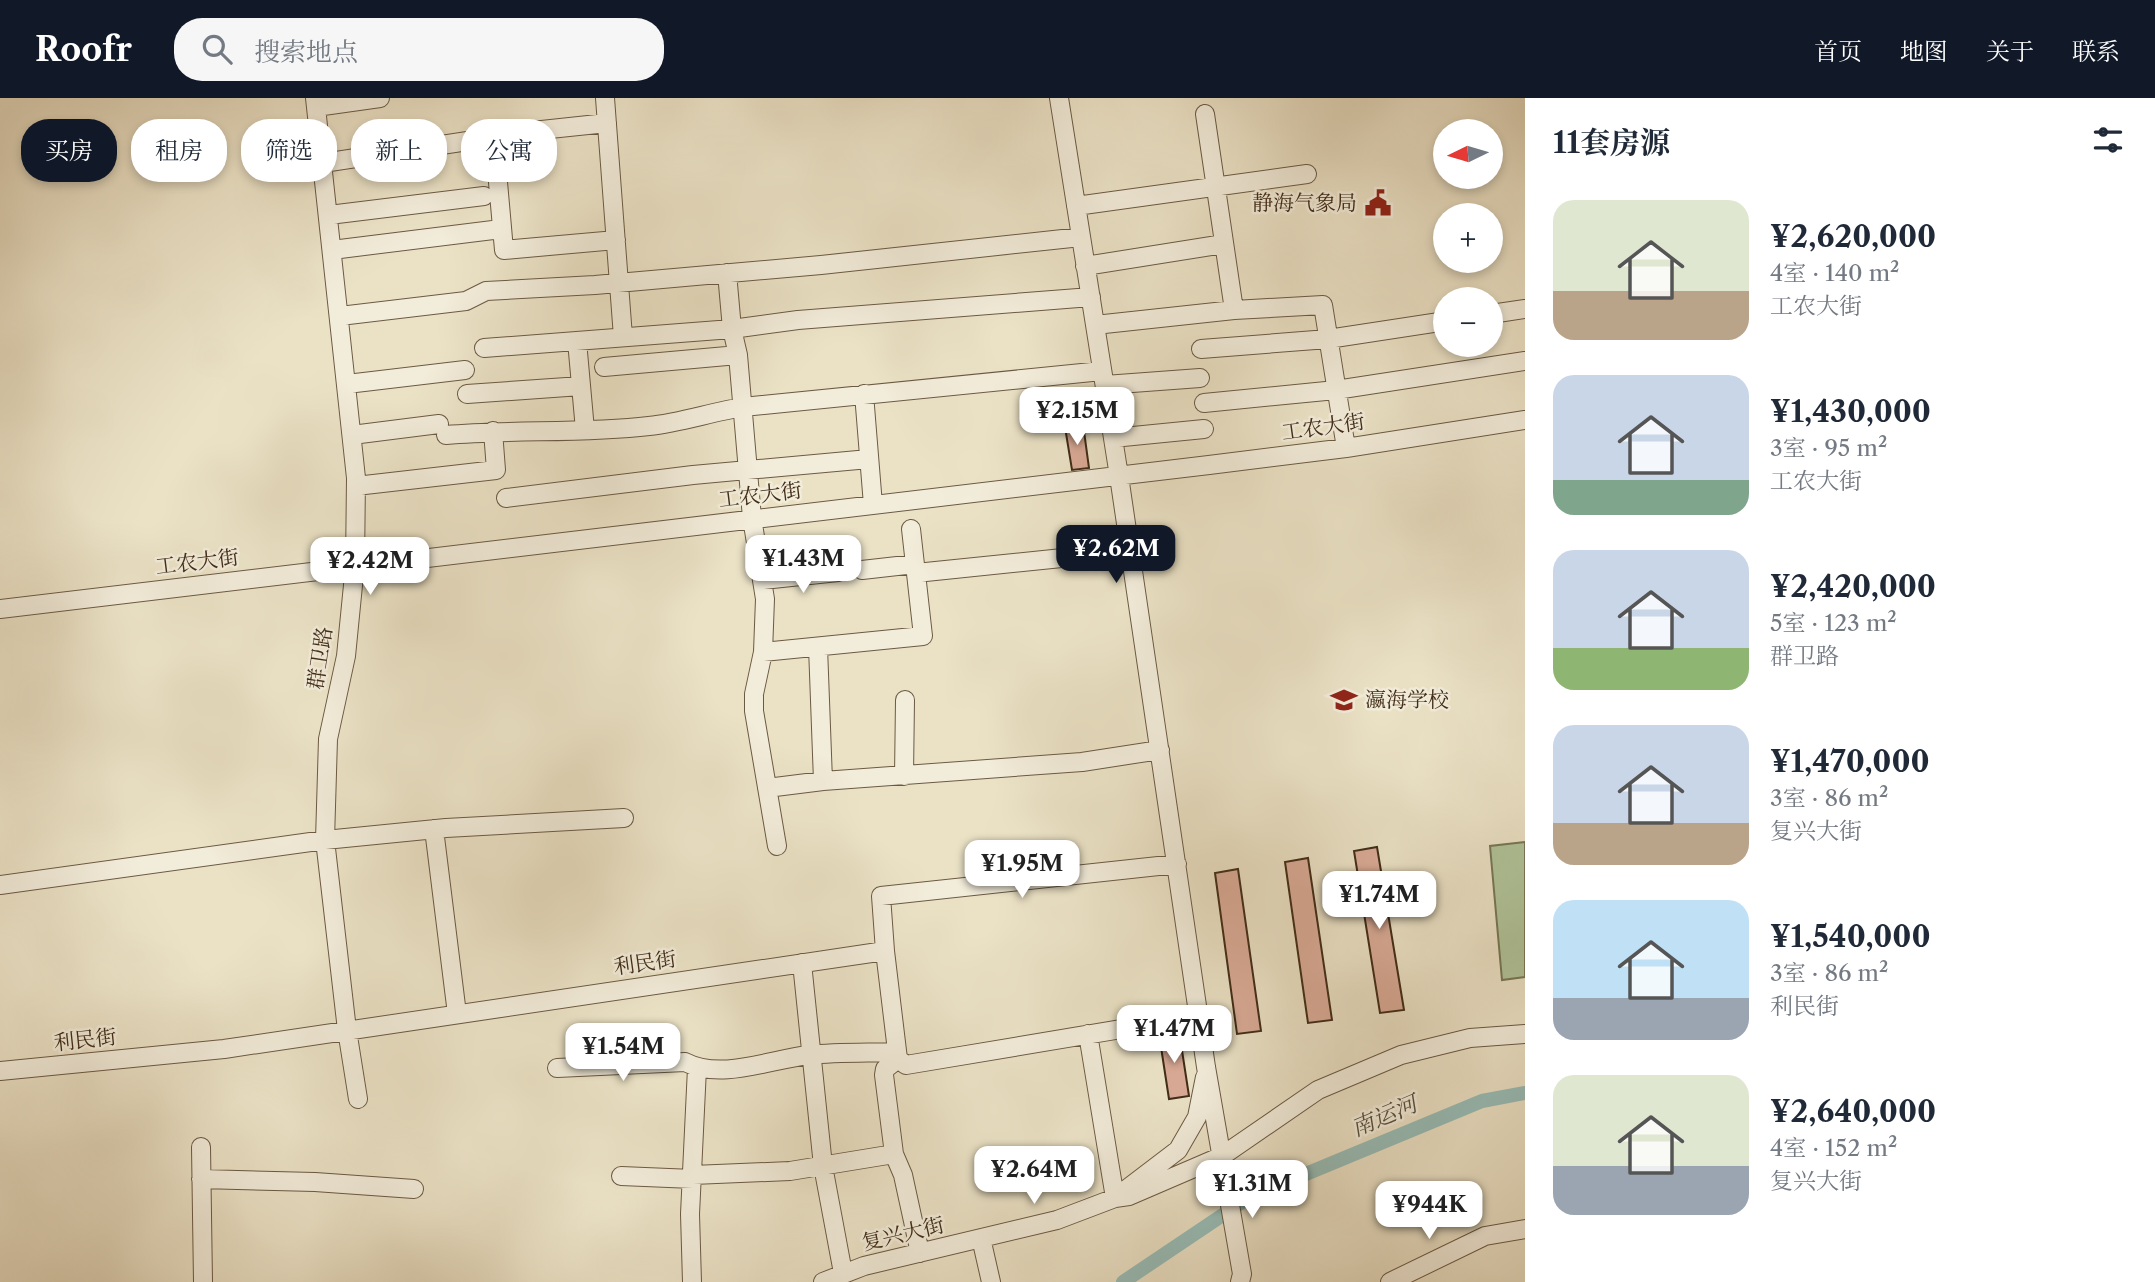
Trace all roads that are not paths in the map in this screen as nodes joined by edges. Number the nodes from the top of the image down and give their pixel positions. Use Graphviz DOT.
graph roads {
  1 [pos="380,98"];
  2 [pos="605,98"];
  3 [pos="1059,98"];
  4 [pos="315,102"];
  5 [pos="1205,114"];
  6 [pos="607,123"];
  7 [pos="557,128"];
  8 [pos="461,142"];
  9 [pos="337,161"];
  10 [pos="1307,174"];
  11 [pos="325,182"];
  12 [pos="498,182"];
  13 [pos="1215,186"];
  14 [pos="484,196"];
  15 [pos="1076,206"];
  16 [pos="329,215"];
  17 [pos="493,230"];
  18 [pos="1081,236"];
  19 [pos="616,240"];
  20 [pos="1224,244"];
  21 [pos="332,250"];
  22 [pos="1085,266"];
  23 [pos="727,273"];
  24 [pos="619,282"];
  25 [pos="1091,297"];
  26 [pos="1525,309"];
  27 [pos="1234,310"];
  28 [pos="1503,312"];
  29 [pos="340,316"];
  30 [pos="1433,323"];
  31 [pos="1095,325"];
  32 [pos="732,328"];
  33 [pos="623,337"];
  34 [pos="1328,339"];
  35 [pos="577,341"];
  36 [pos="484,348"];
  37 [pos="1201,349"];
  38 [pos="738,355"];
  39 [pos="1525,361"];
  40 [pos="604,367"];
  41 [pos="465,370"];
  42 [pos="1103,378"];
  43 [pos="1200,378"];
  44 [pos="347,384"];
  45 [pos="581,386"];
  46 [pos="1336,390"];
  47 [pos="467,394"];
  48 [pos="864,394"];
  49 [pos="1204,402"];
  50 [pos="743,407"];
  51 [pos="1525,420"];
  52 [pos="1203,429"];
  53 [pos="584,430"];
  54 [pos="493,431"];
  55 [pos="352,435"];
  56 [pos="1113,438"];
  57 [pos="1346,448"];
  58 [pos="869,459"];
  59 [pos="749,470"];
  60 [pos="1119,476"];
  61 [pos="356,486"];
  62 [pos="506,498"];
  63 [pos="873,505"];
  64 [pos="752,519"];
  65 [pos="911,529"];
  66 [pos="1130,551"];
  67 [pos="355,565"];
  68 [pos="916,569"];
  69 [pos="862,570"];
  70 [pos="838,572"];
  71 [pos="763,580"];
  72 [pos="0,609"];
  73 [pos="817,647"];
  74 [pos="763,652"];
  75 [pos="905,700"];
  76 [pos="1160,750"];
  77 [pos="904,775"];
  78 [pos="823,781"];
  79 [pos="767,788"];
  80 [pos="624,818"];
  81 [pos="434,829"];
  82 [pos="325,840"];
  83 [pos="777,846"];
  84 [pos="1177,864"];
  85 [pos="0,885"];
  86 [pos="885,951"];
  87 [pos="802,963"];
  88 [pos="457,1014"];
  89 [pos="1199,1016"];
  90 [pos="346,1030"];
  91 [pos="1088,1034"];
  92 [pos="1525,1034"];
  93 [pos="810,1055"];
  94 [pos="897,1055"];
  95 [pos="1206,1067"];
  96 [pos="557,1068"];
  97 [pos="697,1068"];
  98 [pos="0,1071"];
  99 [pos="358,1099"];
  100 [pos="201,1147"];
  101 [pos="894,1154"];
  102 [pos="1224,1165"];
  103 [pos="823,1166"];
  104 [pos="621,1176"];
  105 [pos="693,1177"];
  106 [pos="201,1179"];
  107 [pos="414,1189"];
  108 [pos="1115,1198"];
  109 [pos="1525,1229"];
  110 [pos="981,1238"];
  111 [pos="920,1254"];
  112 [pos="843,1273"];
  113 [pos="1241,1278"];
  114 [pos="204,1282"];
  115 [pos="692,1282"];
  116 [pos="823,1282"];
  117 [pos="991,1282"];
  118 [pos="1390,1282"];
  1 -- 4 [label="street"];
  2 -- 6 [label="street"];
  3 -- 15 [label="street"];
  5 -- 13 [label="street"];
  6 -- 7 [label="street"];
  6 -- 19 [label="street"];
  8 -- 9 [label="street"];
  10 -- 13 [label="street"];
  11 -- 16 [label="street, 群卫路"];
  12 -- 19 [label="street"];
  13 -- 15 [label="street"];
  13 -- 20 [label="street"];
  14 -- 16 [label="street"];
  15 -- 18 [label="street"];
  16 -- 21 [label="street, 群卫路"];
  17 -- 21 [label="street"];
  18 -- 22 [label="street"];
  18 -- 23 [label="street"];
  19 -- 24 [label="street"];
  20 -- 22 [label="street"];
  20 -- 27 [label="street"];
  21 -- 29 [label="street, 群卫路"];
  22 -- 25 [label="street"];
  23 -- 24 [label="street"];
  23 -- 32 [label="street"];
  24 -- 29 [label="street"];
  24 -- 33 [label="street"];
  25 -- 31 [label="street"];
  25 -- 32 [label="street"];
  26 -- 28 [label="street"];
  27 -- 31 [label="street"];
  27 -- 34 [label="street"];
  29 -- 44 [label="street, 群卫路"];
  30 -- 34 [label="street"];
  31 -- 42 [label="street"];
  32 -- 33 [label="street"];
  32 -- 38 [label="street"];
  33 -- 35 [label="street"];
  34 -- 37 [label="street"];
  34 -- 46 [label="street"];
  35 -- 36 [label="street"];
  35 -- 45 [label="street"];
  38 -- 40 [label="street"];
  38 -- 50 [label="street"];
  39 -- 46 [label="street"];
  41 -- 44 [label="street"];
  42 -- 43 [label="street"];
  42 -- 48 [label="street"];
  42 -- 56 [label="street"];
  44 -- 55 [label="street, 群卫路"];
  45 -- 47 [label="street"];
  45 -- 53 [label="street"];
  46 -- 49 [label="street"];
  46 -- 57 [label="street"];
  48 -- 50 [label="street"];
  48 -- 58 [label="street"];
  50 -- 53 [label="street"];
  50 -- 59 [label="street"];
  51 -- 57 [label="street, 工农大街"];
  52 -- 56 [label="street"];
  53 -- 54 [label="street"];
  54 -- 55 [label="street"];
  54 -- 61 [label="street"];
  55 -- 61 [label="street, 群卫路"];
  56 -- 60 [label="street"];
  57 -- 60 [label="street, 工农大街"];
  58 -- 59 [label="street"];
  58 -- 63 [label="street"];
  59 -- 62 [label="street"];
  59 -- 64 [label="street"];
  60 -- 63 [label="street, 工农大街"];
  60 -- 66 [label="street"];
  61 -- 67 [label="street, 群卫路"];
  63 -- 64 [label="street, 工农大街"];
  64 -- 67 [label="street, 工农大街"];
  64 -- 71 [label="street"];
  65 -- 68 [label="street"];
  66 -- 68 [label="street"];
  66 -- 76 [label="street"];
  67 -- 72 [label="street, 工农大街"];
  67 -- 82 [label="street, 群卫路"];
  68 -- 69 [label="street"];
  68 -- 73 [label="street"];
  70 -- 71 [label="street"];
  71 -- 74 [label="street"];
  73 -- 74 [label="street"];
  73 -- 78 [label="street"];
  74 -- 79 [label="street"];
  75 -- 77 [label="street"];
  76 -- 77 [label="street"];
  76 -- 84 [label="street"];
  77 -- 78 [label="street"];
  78 -- 79 [label="street"];
  79 -- 83 [label="street"];
  80 -- 81 [label="street"];
  81 -- 82 [label="street"];
  81 -- 88 [label="street"];
  82 -- 85 [label="street"];
  82 -- 90 [label="street, 群卫路"];
  84 -- 86 [label="street"];
  84 -- 89 [label="street"];
  86 -- 87 [label="street, 利民街"];
  86 -- 94 [label="street"];
  87 -- 88 [label="street, 利民街"];
  87 -- 93 [label="street"];
  88 -- 90 [label="street, 利民街"];
  89 -- 91 [label="street"];
  89 -- 95 [label="street"];
  90 -- 98 [label="street, 利民街"];
  90 -- 99 [label="street, 群卫路"];
  91 -- 94 [label="street"];
  91 -- 108 [label="street"];
  92 -- 102 [label="street"];
  93 -- 94 [label="street"];
  93 -- 97 [label="street"];
  93 -- 103 [label="street"];
  94 -- 101 [label="street"];
  95 -- 102 [label="street"];
  95 -- 108 [label="street, 复兴大街"];
  96 -- 97 [label="street"];
  97 -- 105 [label="street"];
  100 -- 106 [label="street"];
  101 -- 103 [label="street"];
  101 -- 111 [label="street"];
  102 -- 108 [label="street"];
  102 -- 113 [label="street"];
  103 -- 105 [label="street"];
  103 -- 112 [label="street"];
  104 -- 105 [label="street"];
  105 -- 115 [label="street"];
  106 -- 107 [label="street"];
  106 -- 114 [label="street"];
  108 -- 110 [label="street, 复兴大街"];
  109 -- 118 [label="street"];
  110 -- 111 [label="street, 复兴大街"];
  110 -- 117 [label="street"];
  111 -- 112 [label="street, 复兴大街"];
  112 -- 116 [label="street, 复兴大街"];
}
